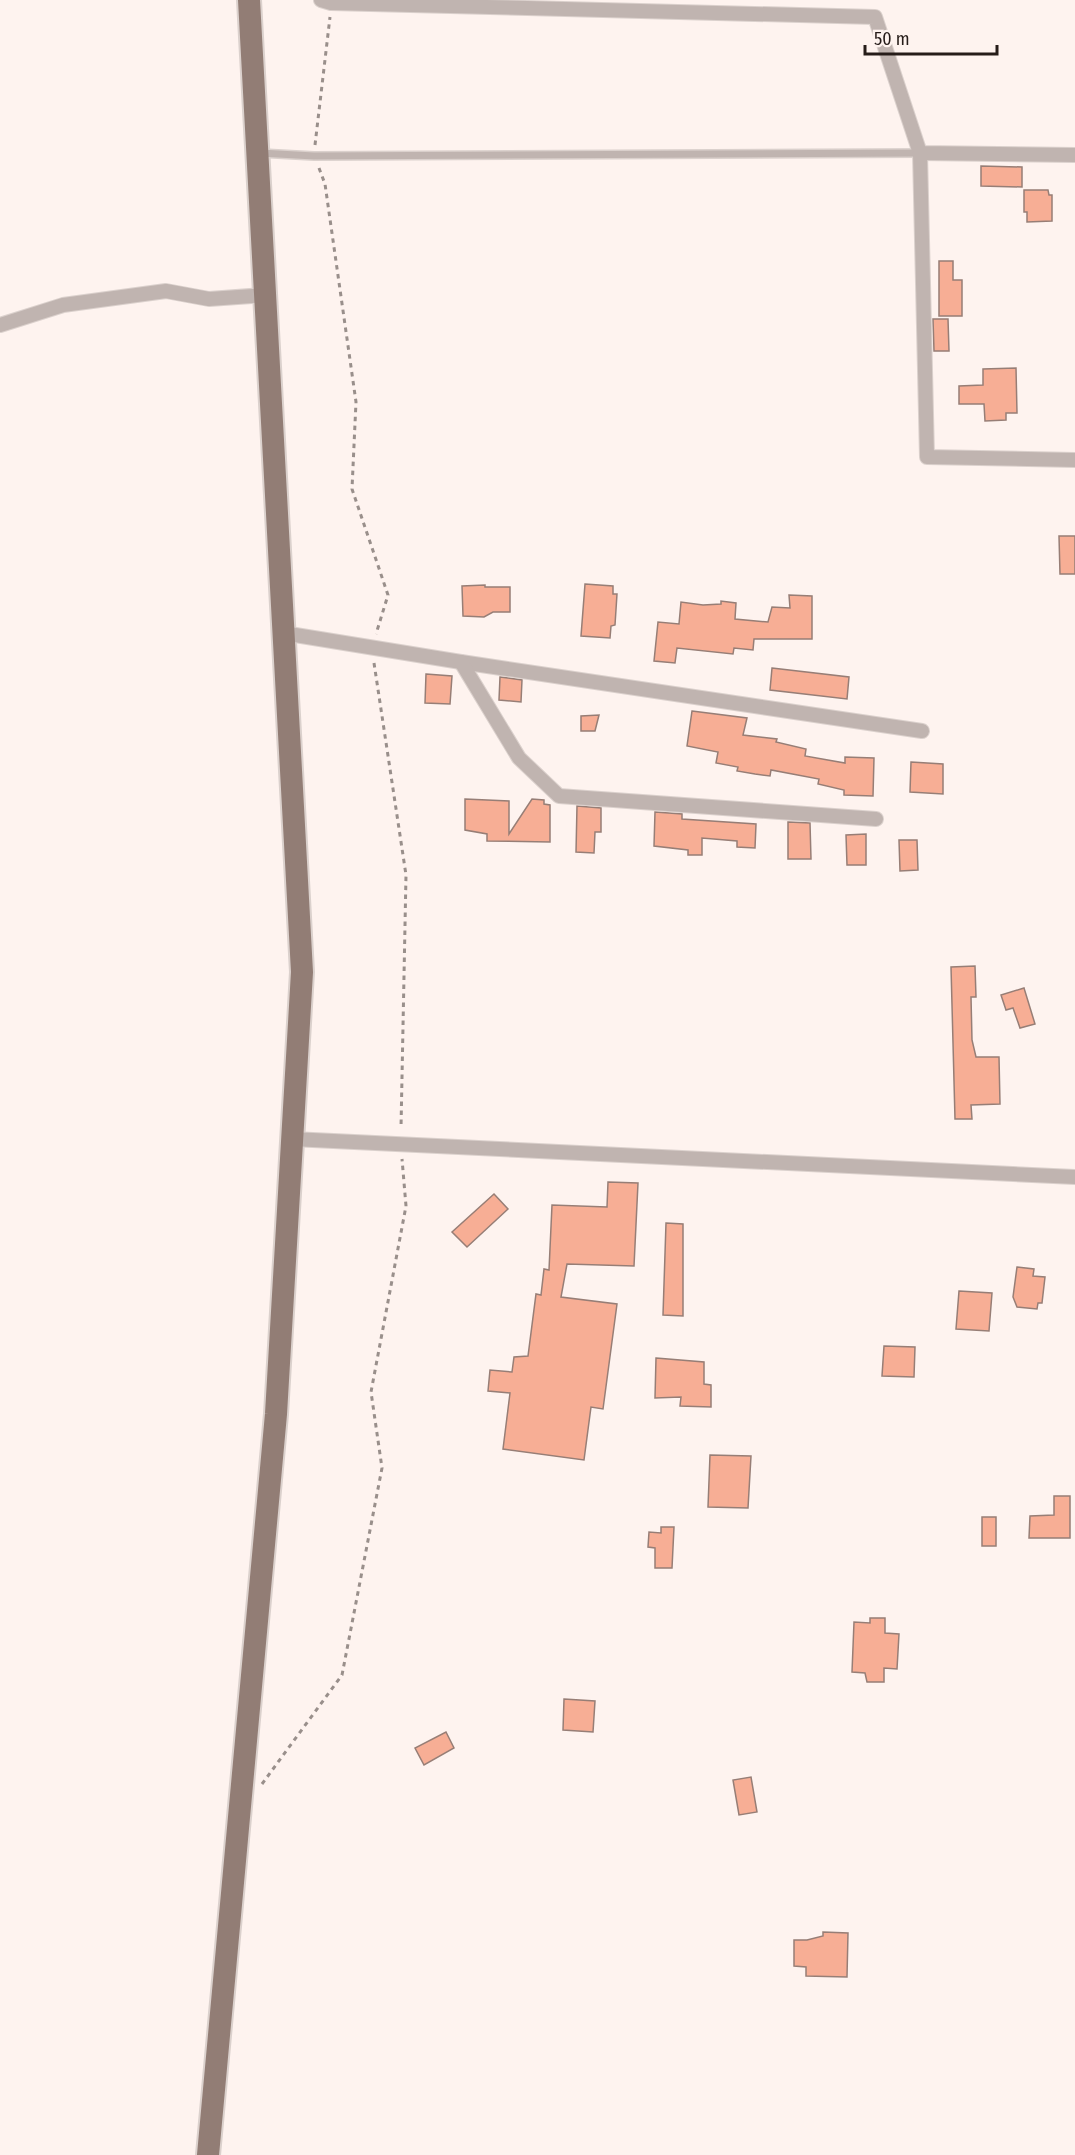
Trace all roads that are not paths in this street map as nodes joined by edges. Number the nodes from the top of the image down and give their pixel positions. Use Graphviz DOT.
graph roads {
  1 [pos="249,0"];
  2 [pos="328,1"];
  3 [pos="257,153"];
  4 [pos="920,153"];
  5 [pos="1075,155"];
  6 [pos="265,295"];
  7 [pos="0,325"];
  8 [pos="1075,460"];
  9 [pos="283,633"];
  10 [pos="461,663"];
  11 [pos="922,731"];
  12 [pos="876,819"];
  13 [pos="292,1139"];
  14 [pos="1075,1177"];
  15 [pos="208,2155"];
  1 -- 3 [label="main road"];
  2 -- 4 [label="street"];
  3 -- 4 [label="lane"];
  3 -- 6 [label="main road"];
  4 -- 5 [label="street"];
  4 -- 8 [label="street"];
  6 -- 7 [label="street"];
  6 -- 9 [label="main road"];
  9 -- 10 [label="street"];
  9 -- 13 [label="main road"];
  10 -- 11 [label="street"];
  10 -- 12 [label="street"];
  13 -- 14 [label="street"];
  13 -- 15 [label="main road"];
}
